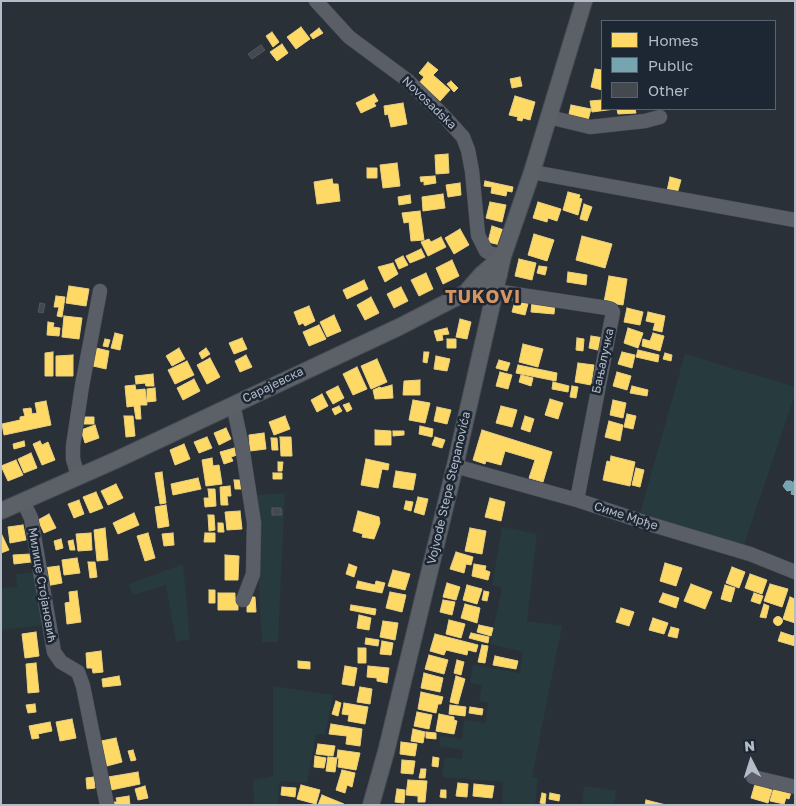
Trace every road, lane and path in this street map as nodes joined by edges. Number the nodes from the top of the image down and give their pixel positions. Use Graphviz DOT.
graph roads {
  1 [pos="316,1"];
  2 [pos="584,1"];
  3 [pos="660,116"];
  4 [pos="549,117"];
  5 [pos="532,172"];
  6 [pos="795,220"];
  7 [pos="503,256"];
  8 [pos="497,283"];
  9 [pos="100,291"];
  10 [pos="467,292"];
  11 [pos="450,301"];
  12 [pos="486,326"];
  13 [pos="233,404"];
  14 [pos="455,466"];
  15 [pos="78,476"];
  16 [pos="577,500"];
  17 [pos="23,501"];
  18 [pos="1,511"];
  19 [pos="795,572"];
  20 [pos="243,600"];
  21 [pos="753,777"];
  22 [pos="795,787"];
  23 [pos="108,805"];
  24 [pos="371,805"];
  1 -- 7 [label="street, Novosadska"];
  2 -- 4 [label="main road, Vojvode Stepe Stepanovića"];
  3 -- 4 [label="street"];
  4 -- 5 [label="main road, Vojvode Stepe Stepanovića"];
  5 -- 6 [label="street"];
  5 -- 7 [label="main road, Vojvode Stepe Stepanovića"];
  7 -- 8 [label="main road, Vojvode Stepe Stepanovića"];
  7 -- 10 [label="main road"];
  8 -- 10 [label="main road, Сарајевска"];
  8 -- 12 [label="main road, Vojvode Stepe Stepanovića"];
  8 -- 16 [label="street, Бањалучка"];
  9 -- 15 [label="street"];
  10 -- 11 [label="main road, Сарајевска"];
  11 -- 12 [label="main road"];
  11 -- 13 [label="main road, Сарајевска"];
  12 -- 14 [label="main road, Vojvode Stepe Stepanovića"];
  13 -- 15 [label="main road, Сарајевска"];
  13 -- 20 [label="street"];
  14 -- 16 [label="street, Симе Мрђе"];
  14 -- 24 [label="main road, Vojvode Stepe Stepanovića"];
  15 -- 17 [label="main road, Сарајевска"];
  16 -- 19 [label="street, Симе Мрђе"];
  17 -- 18 [label="main road, Сарајевска"];
  17 -- 23 [label="street, Милице Стојановић"];
  21 -- 22 [label="street"];
}
